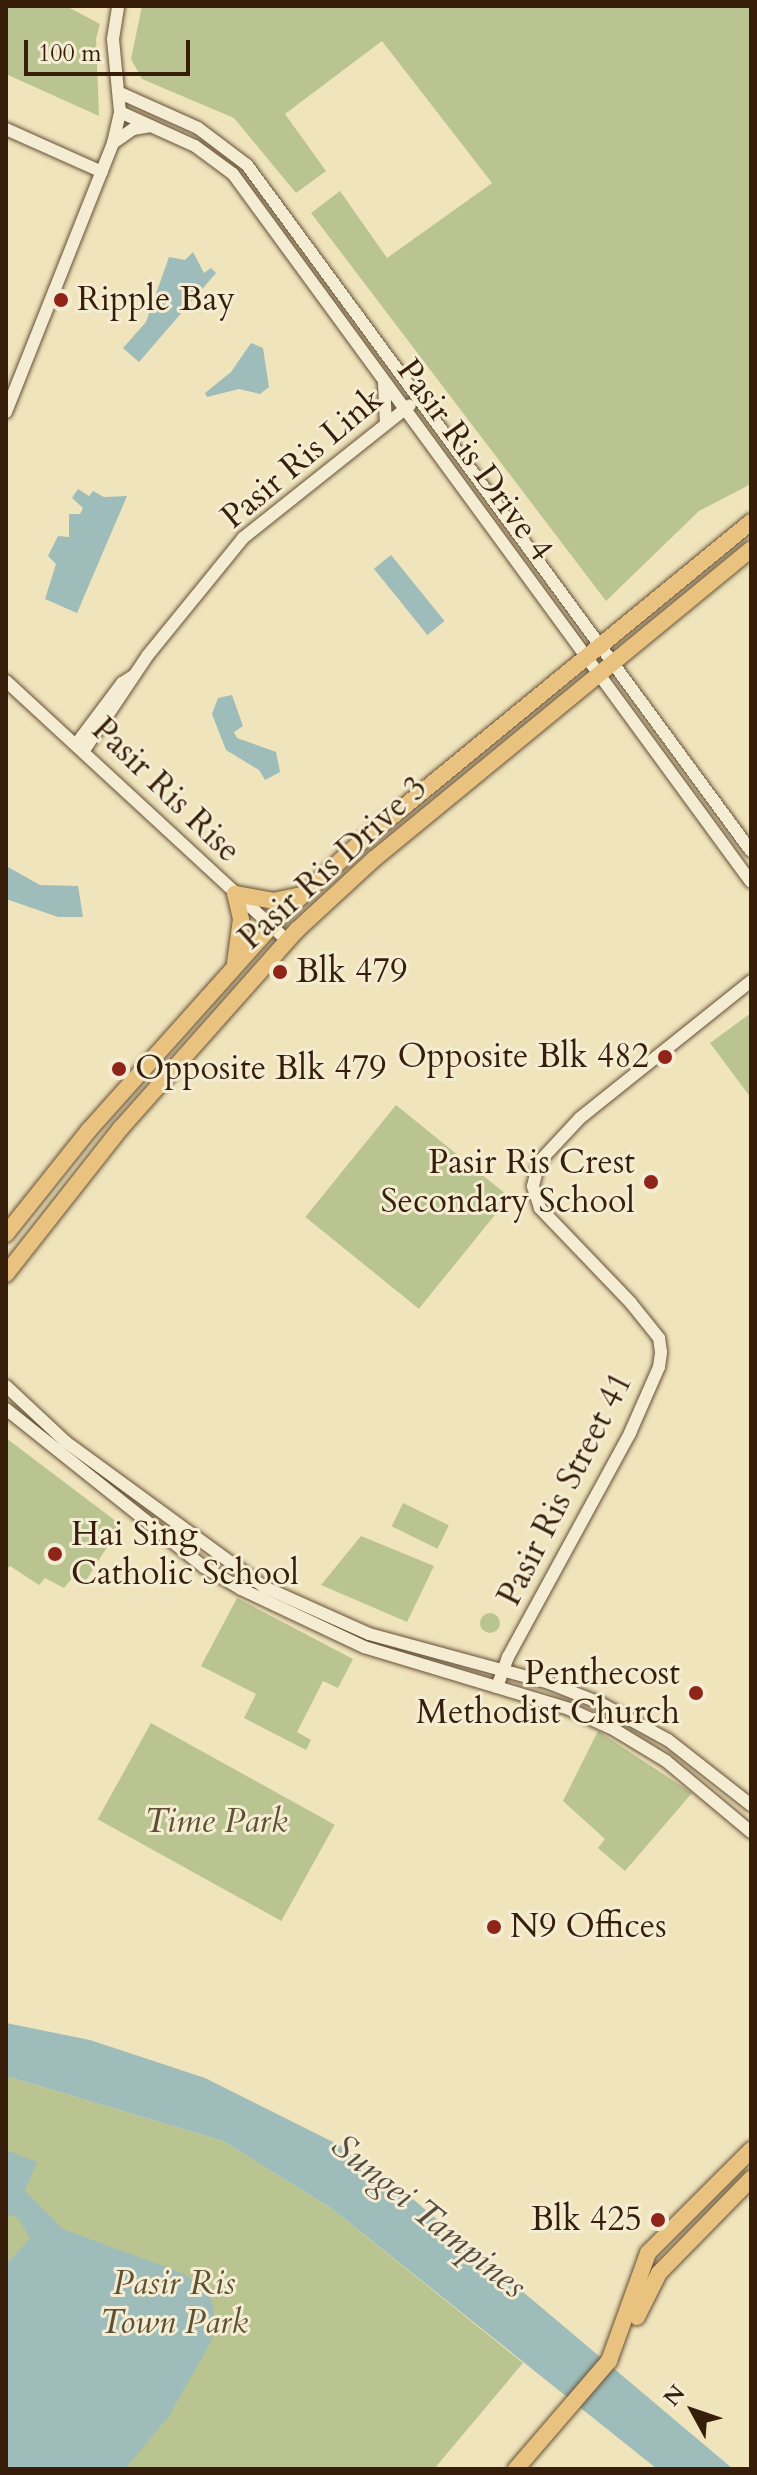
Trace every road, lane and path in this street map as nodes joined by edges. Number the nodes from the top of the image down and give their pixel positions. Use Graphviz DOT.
graph roads {
  1 [pos="118,6"];
  2 [pos="120,93"];
  3 [pos="120,112"];
  4 [pos="154,126"];
  5 [pos="6,129"];
  6 [pos="113,143"];
  7 [pos="102,172"];
  8 [pos="384,382"];
  9 [pos="419,398"];
  10 [pos="404,410"];
  11 [pos="6,412"];
  12 [pos="386,424"];
  13 [pos="418,430"];
  14 [pos="751,522"];
  15 [pos="751,549"];
  16 [pos="601,646"];
  17 [pos="586,659"];
  18 [pos="613,662"];
  19 [pos="597,675"];
  20 [pos="6,681"];
  21 [pos="81,746"];
  22 [pos="751,851"];
  23 [pos="751,882"];
  24 [pos="306,893"];
  25 [pos="235,894"];
  26 [pos="271,925"];
  27 [pos="287,940"];
  28 [pos="234,964"];
  29 [pos="751,981"];
  30 [pos="6,1234"];
  31 [pos="6,1274"];
  32 [pos="6,1386"];
  33 [pos="6,1409"];
  34 [pos="502,1672"];
  35 [pos="497,1687"];
  36 [pos="751,1805"];
  37 [pos="751,1832"];
  38 [pos="751,2150"];
  39 [pos="751,2179"];
  40 [pos="611,2363"];
  41 [pos="570,2412"];
  42 [pos="516,2469"];
  43 [pos="526,2469"];
  1 -- 2 [label="street"];
  2 -- 3 [label="street"];
  2 -- 9 [label="street, Pasir Ris Drive 4"];
  3 -- 4 [label="street, Pasir Ris Drive 4"];
  3 -- 6 [label="street"];
  4 -- 6 [label="street"];
  4 -- 8 [label="street, Pasir Ris Drive 4"];
  5 -- 7 [label="street"];
  6 -- 7 [label="street"];
  7 -- 11 [label="street"];
  8 -- 10 [label="street, Pasir Ris Drive 4"];
  8 -- 12 [label="street"];
  9 -- 10 [label="street, Pasir Ris Link"];
  9 -- 16 [label="street, Pasir Ris Drive 4"];
  10 -- 12 [label="street, Pasir Ris Link"];
  10 -- 13 [label="street, Pasir Ris Drive 4"];
  12 -- 13 [label="street"];
  12 -- 21 [label="street, Pasir Ris Link"];
  13 -- 17 [label="street, Pasir Ris Drive 4"];
  14 -- 16 [label="main road, Pasir Ris Drive 3"];
  15 -- 18 [label="main road, Pasir Ris Drive 3"];
  16 -- 17 [label="main road, Pasir Ris Drive 3"];
  16 -- 18 [label="street, Pasir Ris Drive 4"];
  17 -- 19 [label="street, Pasir Ris Drive 4"];
  17 -- 24 [label="main road, Pasir Ris Drive 3"];
  18 -- 19 [label="main road, Pasir Ris Drive 3"];
  18 -- 22 [label="street, Pasir Ris Drive 4"];
  19 -- 23 [label="street, Pasir Ris Drive 4"];
  19 -- 27 [label="main road, Pasir Ris Drive 3"];
  20 -- 21 [label="street, Pasir Ris Rise"];
  21 -- 25 [label="street, Pasir Ris Rise"];
  24 -- 25 [label="main road"];
  24 -- 26 [label="main road, Pasir Ris Drive 3"];
  25 -- 26 [label="street, Pasir Ris Rise"];
  25 -- 28 [label="main road"];
  26 -- 27 [label="street, Pasir Ris Rise"];
  26 -- 28 [label="main road, Pasir Ris Drive 3"];
  27 -- 31 [label="main road, Pasir Ris Drive 3"];
  28 -- 30 [label="main road, Pasir Ris Drive 3"];
  29 -- 34 [label="street, Pasir Ris Street 41"];
  32 -- 34 [label="street"];
  33 -- 35 [label="street"];
  34 -- 35 [label="street, Pasir Ris Street 41"];
  34 -- 36 [label="street"];
  35 -- 37 [label="street"];
  38 -- 40 [label="main road"];
  39 -- 40 [label="main road"];
  40 -- 41 [label="main road"];
  41 -- 42 [label="main road"];
  41 -- 43 [label="main road"];
}
